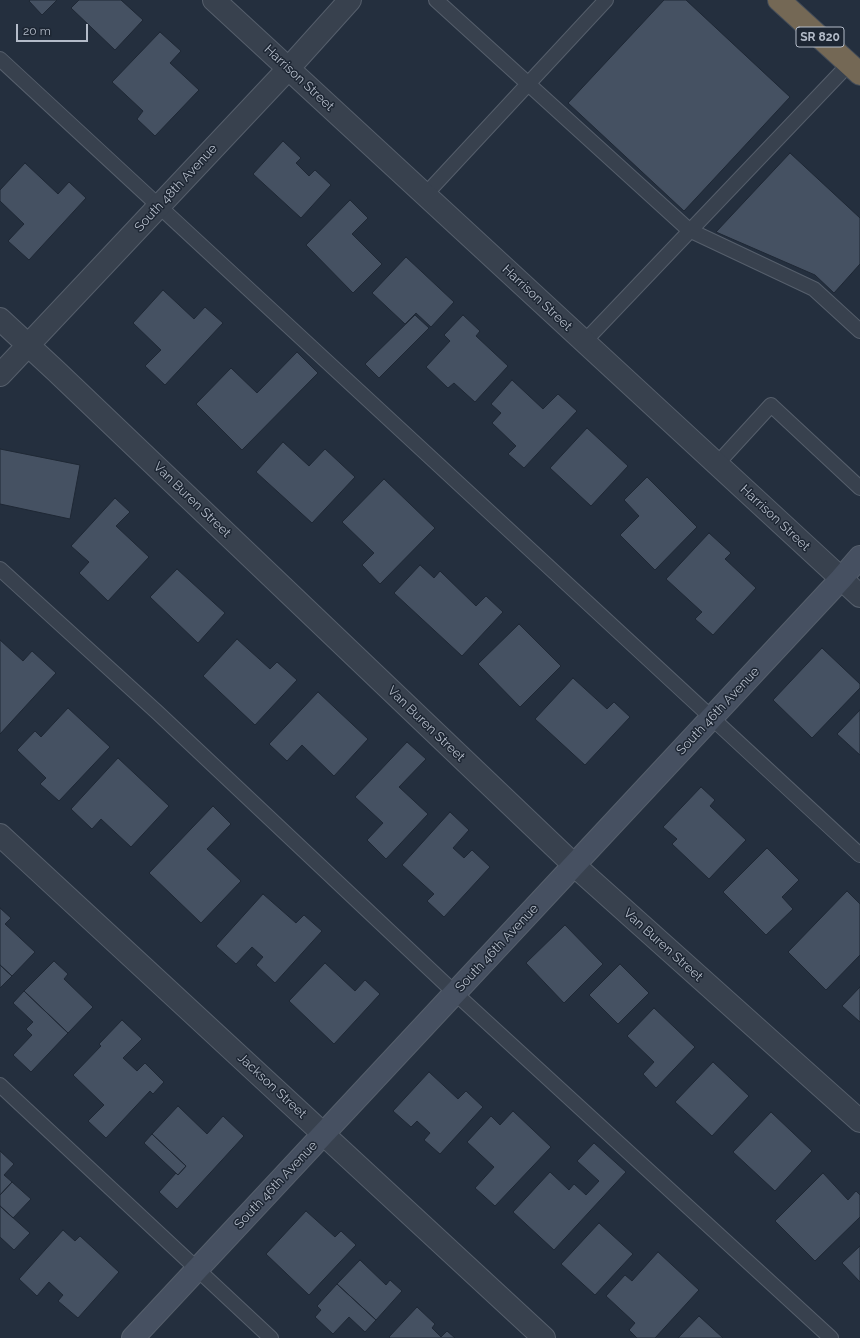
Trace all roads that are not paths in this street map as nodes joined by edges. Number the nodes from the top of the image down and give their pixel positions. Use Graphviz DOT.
graph roads {
  1 [pos="214,0"];
  2 [pos="350,0"];
  3 [pos="436,0"];
  4 [pos="606,0"];
  5 [pos="779,0"];
  6 [pos="0,60"];
  7 [pos="288,68"];
  8 [pos="854,69"];
  9 [pos="527,84"];
  10 [pos="425,195"];
  11 [pos="159,206"];
  12 [pos="689,230"];
  13 [pos="0,319"];
  14 [pos="860,331"];
  15 [pos="584,342"];
  16 [pos="28,344"];
  17 [pos="0,375"];
  18 [pos="717,464"];
  19 [pos="860,488"];
  20 [pos="860,557"];
  21 [pos="0,568"];
  22 [pos="841,579"];
  23 [pos="860,596"];
  24 [pos="712,717"];
  25 [pos="0,835"];
  26 [pos="860,855"];
  27 [pos="574,865"];
  28 [pos="455,993"];
  29 [pos="0,1085"];
  30 [pos="860,1121"];
  31 [pos="323,1134"];
  32 [pos="197,1269"];
  33 [pos="133,1338"];
  34 [pos="271,1338"];
  35 [pos="544,1338"];
  36 [pos="831,1338"];
  1 -- 7 [label="street, Harrison Street"];
  2 -- 7 [label="street, South 48th Avenue"];
  3 -- 9 [label="lane"];
  4 -- 9 [label="lane"];
  5 -- 8 [label="highway, SR 820"];
  6 -- 11 [label="lane"];
  7 -- 10 [label="street, Harrison Street"];
  7 -- 11 [label="street, South 48th Avenue"];
  8 -- 12 [label="lane"];
  9 -- 10 [label="lane"];
  9 -- 12 [label="lane"];
  10 -- 15 [label="street, Harrison Street"];
  11 -- 16 [label="street, South 48th Avenue"];
  11 -- 24 [label="lane"];
  12 -- 14 [label="lane"];
  12 -- 15 [label="lane"];
  13 -- 16 [label="street, Van Buren Street"];
  15 -- 18 [label="street, Harrison Street"];
  16 -- 17 [label="street, South 48th Avenue"];
  16 -- 27 [label="street, Van Buren Street"];
  18 -- 19 [label="lane"];
  18 -- 22 [label="street, Harrison Street"];
  20 -- 22 [label="street, South 46th Avenue"];
  21 -- 28 [label="lane"];
  22 -- 23 [label="street, Harrison Street"];
  22 -- 24 [label="street, South 46th Avenue"];
  24 -- 26 [label="lane"];
  24 -- 27 [label="street, South 46th Avenue"];
  25 -- 31 [label="street, Jackson Street"];
  27 -- 28 [label="street, South 46th Avenue"];
  27 -- 30 [label="street, Van Buren Street"];
  28 -- 31 [label="street, South 46th Avenue"];
  28 -- 36 [label="lane"];
  29 -- 32 [label="lane"];
  31 -- 32 [label="street, South 46th Avenue"];
  31 -- 35 [label="street, Jackson Street"];
  32 -- 33 [label="street, South 46th Avenue"];
  32 -- 34 [label="lane"];
}
